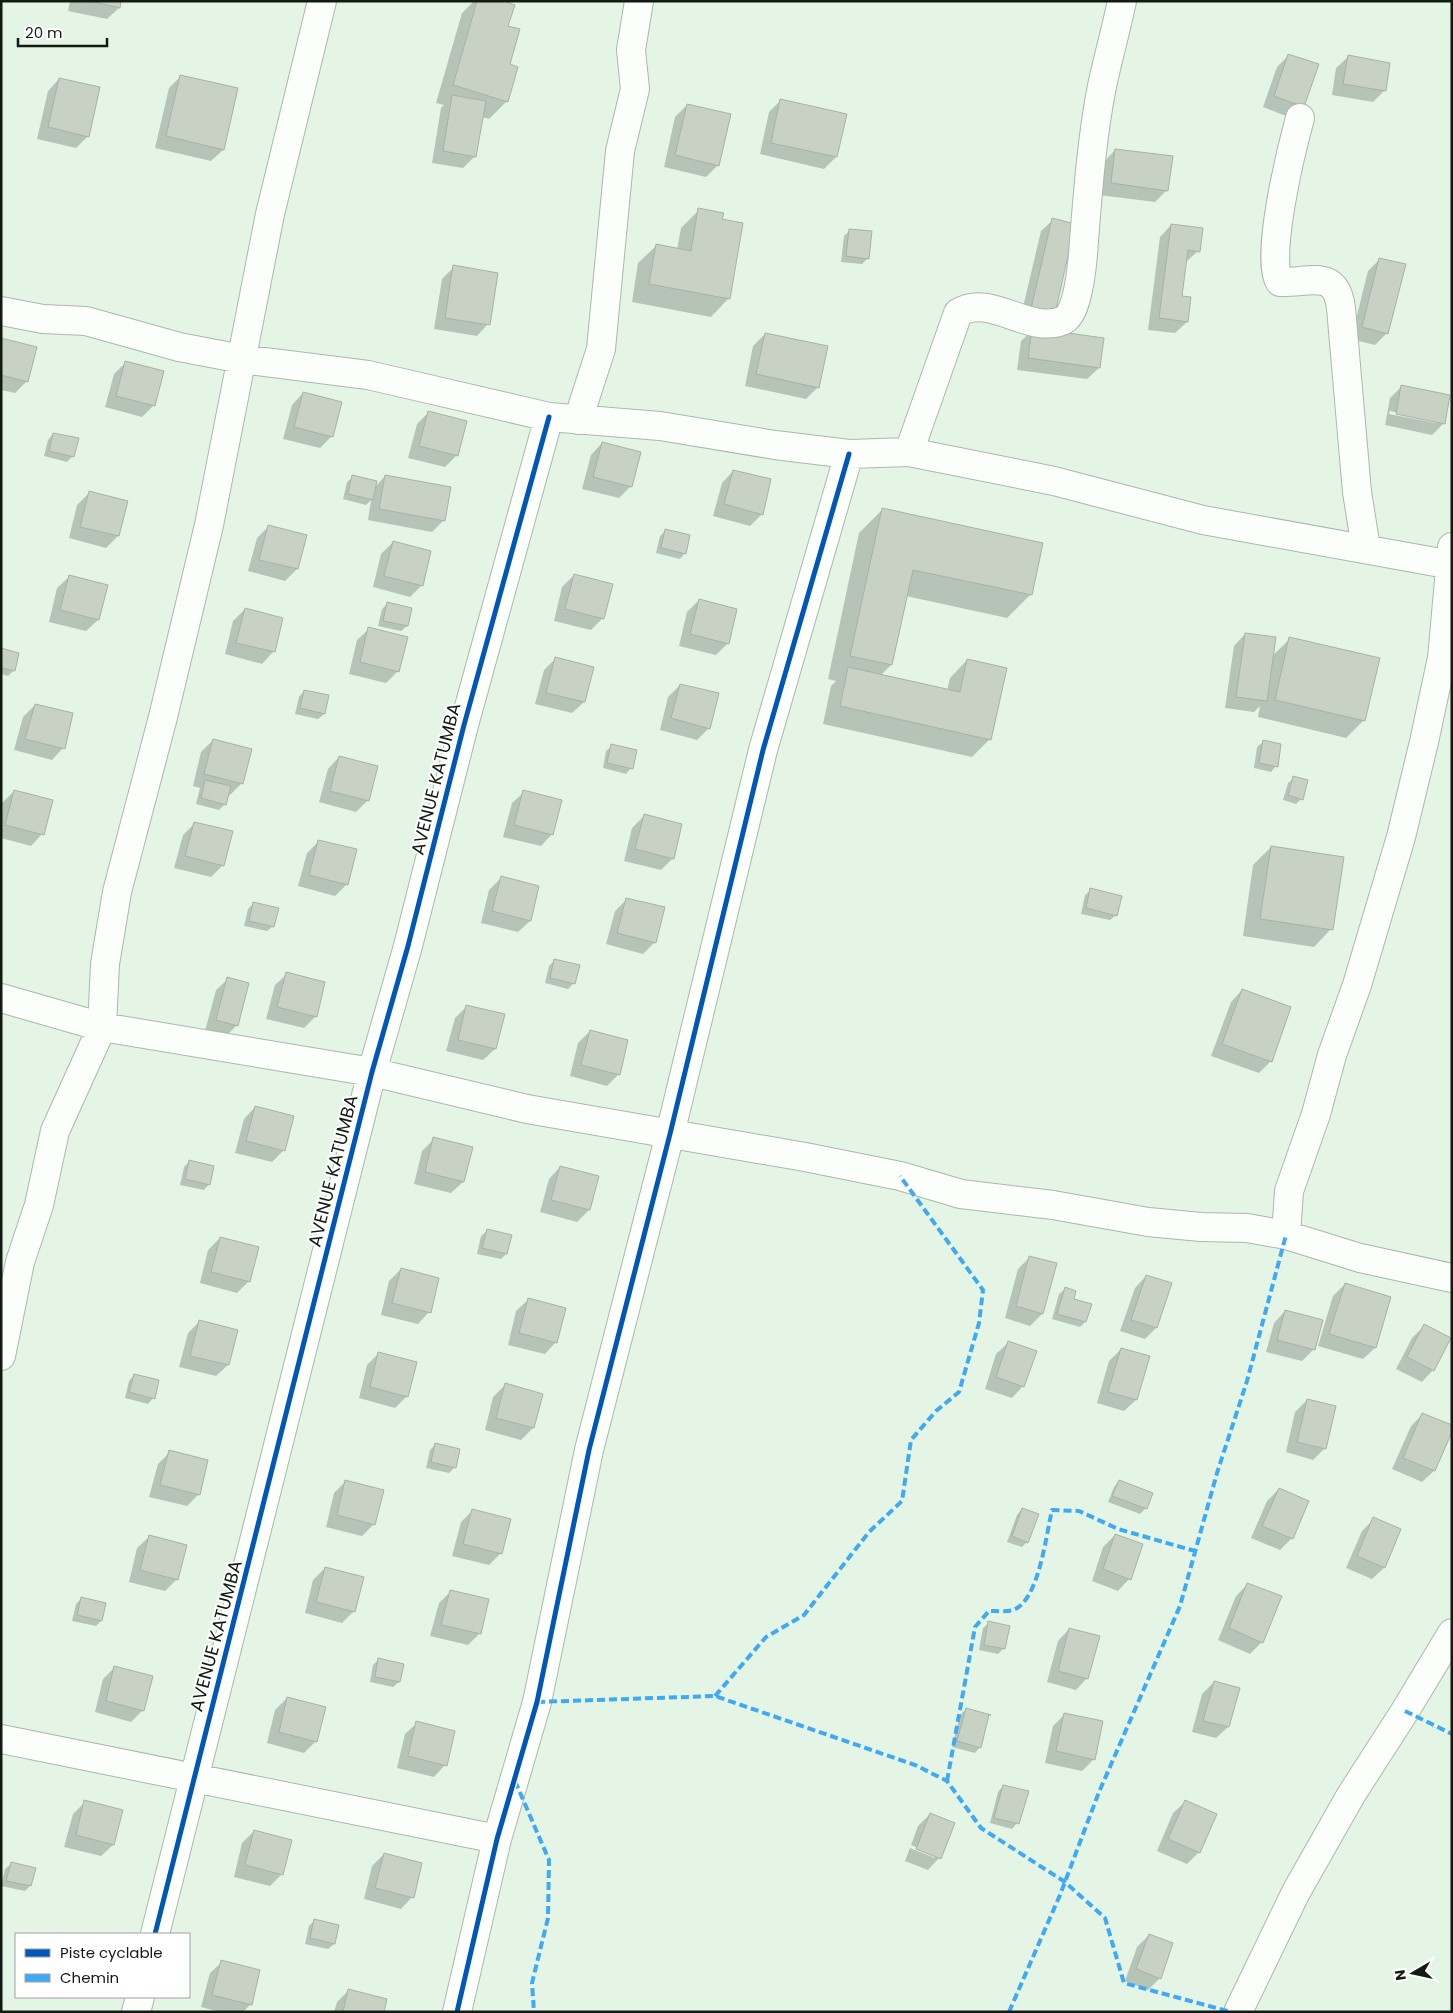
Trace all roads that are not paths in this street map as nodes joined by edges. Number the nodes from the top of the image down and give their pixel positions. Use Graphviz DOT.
graph roads {
  1 [pos="322,1"];
  2 [pos="639,1"];
  3 [pos="1122,1"];
  4 [pos="1300,118"];
  5 [pos="1,311"];
  6 [pos="242,359"];
  7 [pos="549,417"];
  8 [pos="578,420"];
  9 [pos="909,452"];
  10 [pos="849,454"];
  11 [pos="1452,547"];
  12 [pos="1366,548"];
  13 [pos="1452,565"];
  14 [pos="1,998"];
  15 [pos="102,1027"];
  16 [pos="372,1072"];
  17 [pos="670,1134"];
  18 [pos="1286,1235"];
  19 [pos="1452,1278"];
  20 [pos="1,1356"];
  21 [pos="1452,1633"];
  22 [pos="1,1739"];
  23 [pos="194,1776"];
  24 [pos="497,1839"];
  25 [pos="155,1933"];
  26 [pos="140,1998"];
  27 [pos="136,2012"];
  28 [pos="457,2012"];
  29 [pos="1238,2012"];
  1 -- 6 [label="street"];
  2 -- 8 [label="street"];
  3 -- 9 [label="street"];
  4 -- 12 [label="street"];
  5 -- 6 [label="street"];
  6 -- 7 [label="street"];
  6 -- 15 [label="street"];
  7 -- 8 [label="street"];
  7 -- 16 [label="street, AVENUE KATUMBA"];
  8 -- 10 [label="street"];
  9 -- 10 [label="street"];
  9 -- 12 [label="street"];
  10 -- 17 [label="street"];
  11 -- 13 [label="street"];
  12 -- 13 [label="street"];
  13 -- 18 [label="street"];
  14 -- 15 [label="street"];
  15 -- 16 [label="street"];
  15 -- 20 [label="street"];
  16 -- 17 [label="street"];
  16 -- 23 [label="street, AVENUE KATUMBA"];
  17 -- 18 [label="street"];
  17 -- 24 [label="street"];
  18 -- 19 [label="street"];
  21 -- 29 [label="street"];
  22 -- 23 [label="street"];
  23 -- 24 [label="street"];
  23 -- 25 [label="street, AVENUE KATUMBA"];
  24 -- 28 [label="street"];
  26 -- 27 [label="street"];
}
